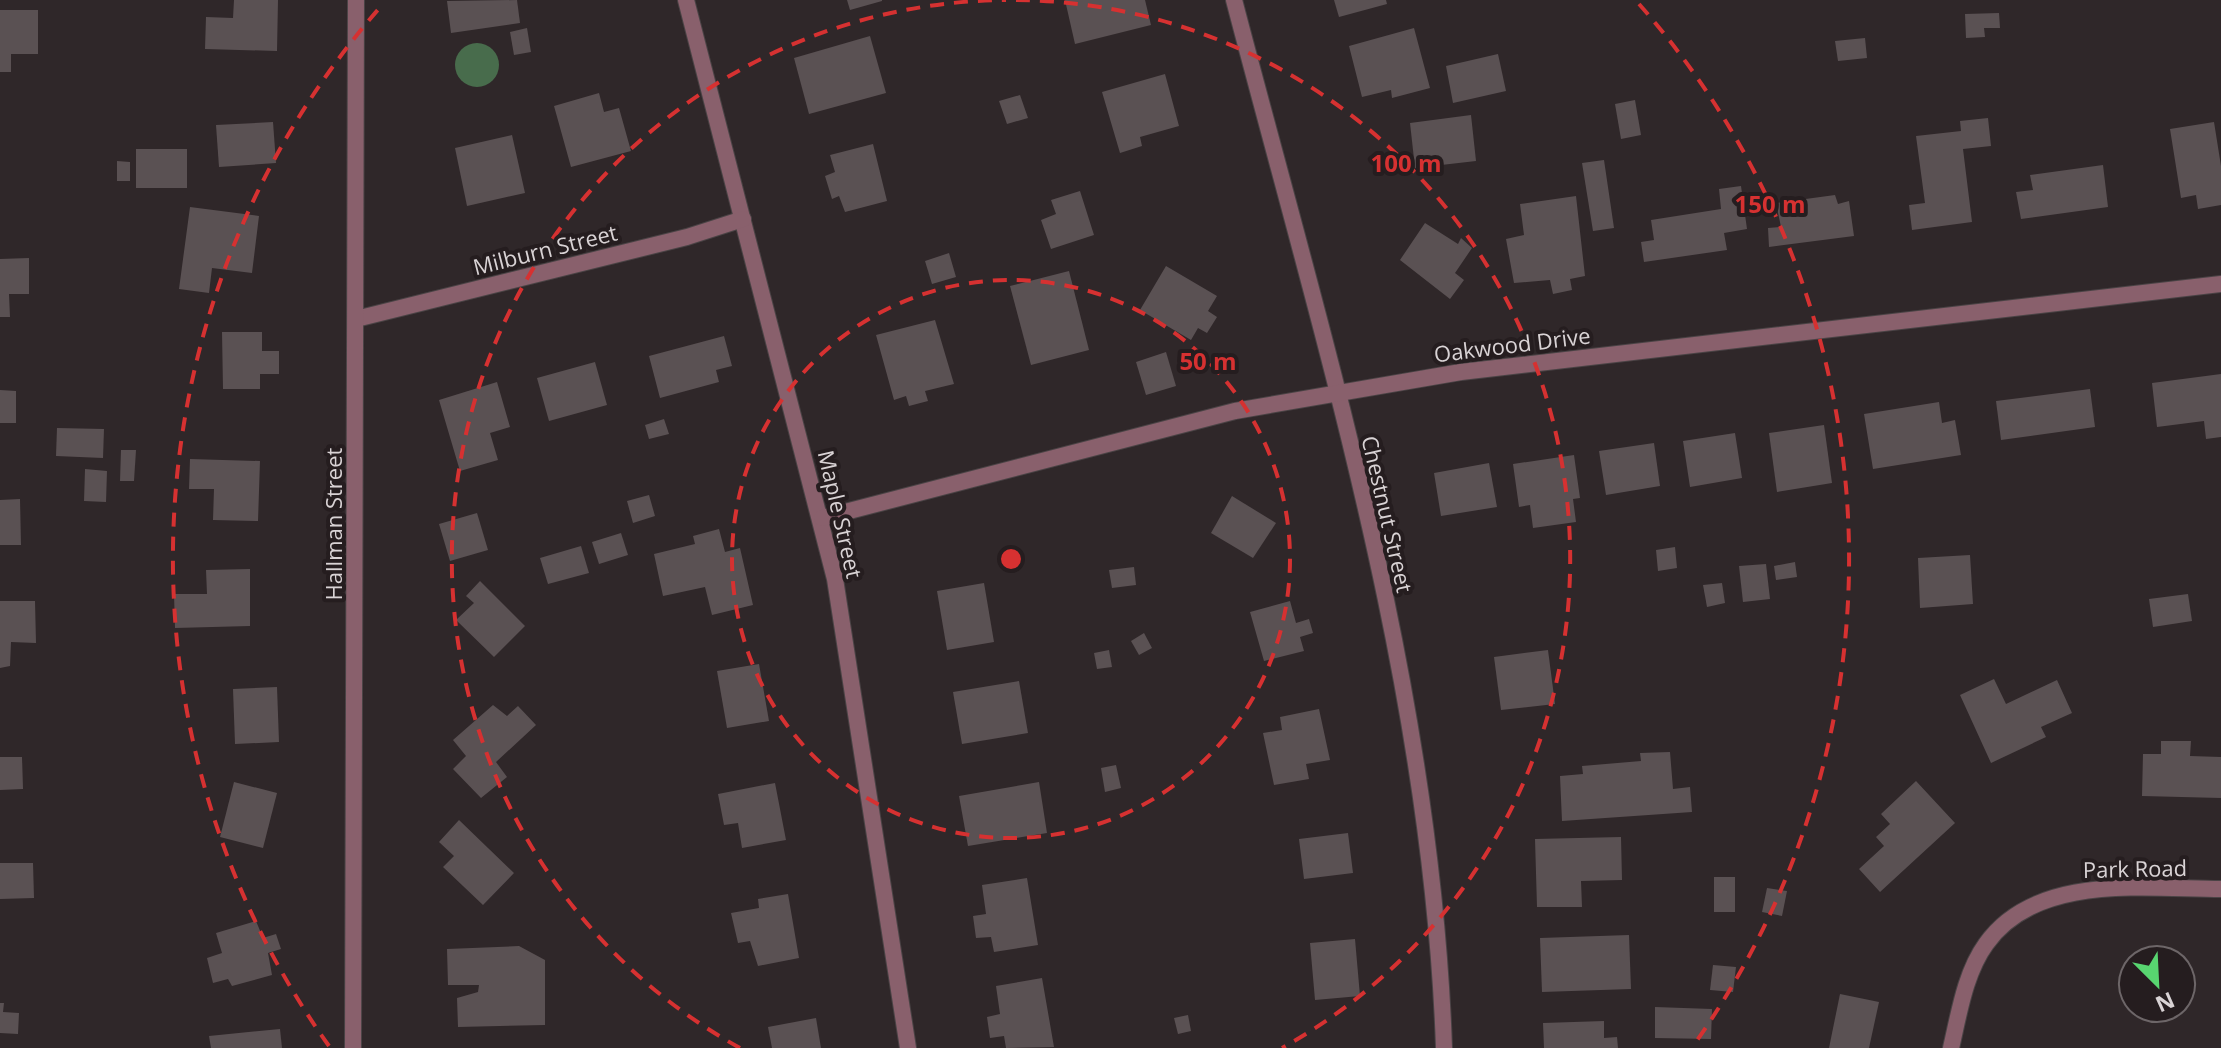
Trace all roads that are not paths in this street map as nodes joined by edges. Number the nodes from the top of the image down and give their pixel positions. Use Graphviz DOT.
graph roads {
  1 [pos="356,0"];
  2 [pos="686,0"];
  3 [pos="1234,0"];
  4 [pos="743,219"];
  5 [pos="2221,284"];
  6 [pos="356,319"];
  7 [pos="1337,391"];
  8 [pos="822,518"];
  9 [pos="2221,889"];
  10 [pos="353,1048"];
  11 [pos="908,1048"];
  12 [pos="1444,1048"];
  13 [pos="1951,1048"];
  1 -- 6 [label="street, Hallman Street"];
  2 -- 4 [label="street, Maple Street"];
  3 -- 7 [label="street, Chestnut Street"];
  4 -- 6 [label="street, Milburn Street"];
  4 -- 8 [label="street, Maple Street"];
  5 -- 7 [label="street, Oakwood Drive"];
  6 -- 10 [label="street, Hallman Street"];
  7 -- 8 [label="street, Oakwood Drive"];
  7 -- 12 [label="street, Chestnut Street"];
  8 -- 11 [label="street, Maple Street"];
  9 -- 13 [label="street, Park Road"];
}
